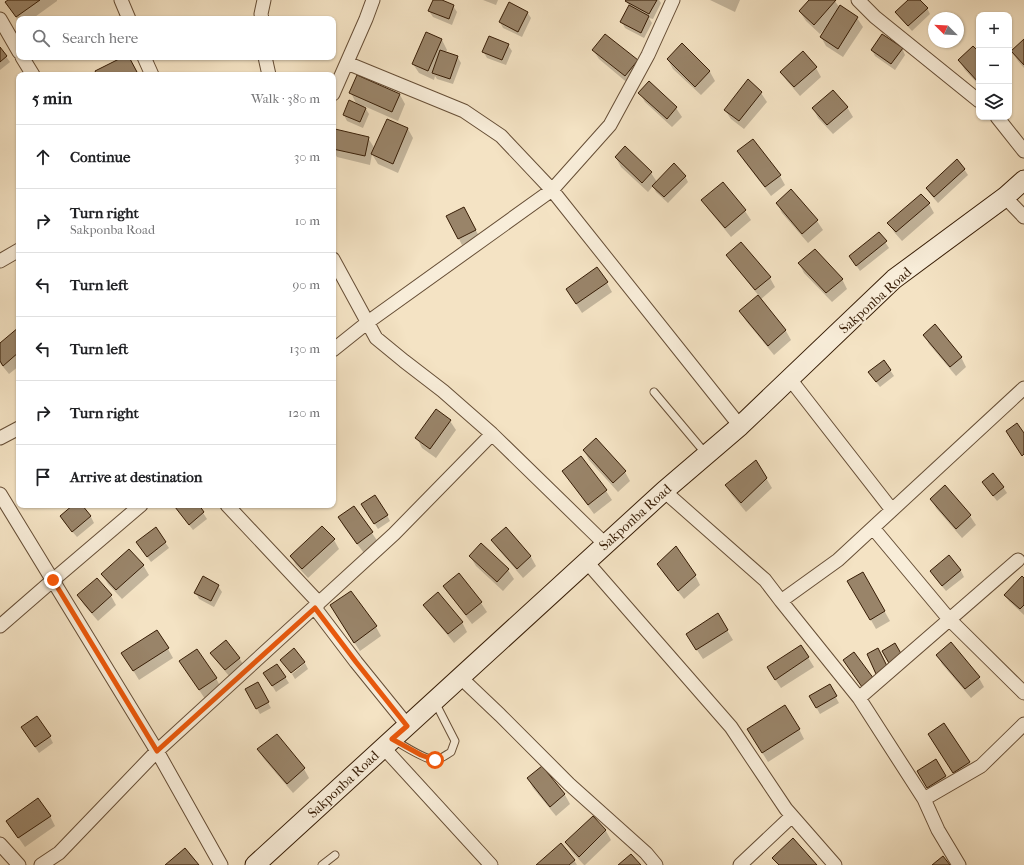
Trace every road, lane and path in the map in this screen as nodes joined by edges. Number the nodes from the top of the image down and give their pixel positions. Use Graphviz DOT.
graph roads {
  1 [pos="121,0"];
  2 [pos="264,0"];
  3 [pos="372,0"];
  4 [pos="672,0"];
  5 [pos="858,0"];
  6 [pos="128,16"];
  7 [pos="261,16"];
  8 [pos="0,19"];
  9 [pos="16,47"];
  10 [pos="24,60"];
  11 [pos="145,60"];
  12 [pos="265,60"];
  13 [pos="347,63"];
  14 [pos="31,72"];
  15 [pos="151,72"];
  16 [pos="268,72"];
  17 [pos="336,87"];
  18 [pos="976,99"];
  19 [pos="999,120"];
  20 [pos="1024,150"];
  21 [pos="1024,180"];
  22 [pos="552,190"];
  23 [pos="1005,197"];
  24 [pos="1024,217"];
  25 [pos="16,252"];
  26 [pos="0,261"];
  27 [pos="336,263"];
  28 [pos="368,322"];
  29 [pos="336,348"];
  30 [pos="790,379"];
  31 [pos="1023,390"];
  32 [pos="654,392"];
  33 [pos="740,426"];
  34 [pos="16,430"];
  35 [pos="492,434"];
  36 [pos="0,438"];
  37 [pos="707,454"];
  38 [pos="664,491"];
  39 [pos="0,494"];
  40 [pos="137,508"];
  41 [pos="229,508"];
  42 [pos="892,510"];
  43 [pos="873,528"];
  44 [pos="606,544"];
  45 [pos="1018,560"];
  46 [pos="586,561"];
  47 [pos="53,580"];
  48 [pos="781,601"];
  49 [pos="317,606"];
  50 [pos="950,619"];
  51 [pos="0,626"];
  52 [pos="460,677"];
  53 [pos="1024,693"];
  54 [pos="859,698"];
  55 [pos="434,701"];
  56 [pos="1024,724"];
  57 [pos="407,726"];
  58 [pos="388,743"];
  59 [pos="157,751"];
  60 [pos="924,799"];
  61 [pos="792,816"];
  62 [pos="0,844"];
  63 [pos="335,855"];
  64 [pos="257,864"];
  65 [pos="19,865"];
  66 [pos="40,865"];
  67 [pos="221,865"];
  68 [pos="322,865"];
  69 [pos="491,865"];
  70 [pos="656,865"];
  71 [pos="740,865"];
  72 [pos="835,865"];
  73 [pos="959,865"];
  1 -- 6 [label="street"];
  2 -- 7 [label="street"];
  3 -- 13 [label="street"];
  4 -- 22 [label="street"];
  5 -- 18 [label="street"];
  8 -- 9 [label="street"];
  10 -- 14 [label="street"];
  11 -- 15 [label="street"];
  12 -- 16 [label="street"];
  13 -- 17 [label="street"];
  13 -- 22 [label="street"];
  19 -- 20 [label="street"];
  21 -- 23 [label="main road, Sakponba Road"];
  22 -- 28 [label="street"];
  22 -- 33 [label="street"];
  23 -- 24 [label="street"];
  23 -- 30 [label="main road, Sakponba Road"];
  25 -- 26 [label="street"];
  27 -- 28 [label="street"];
  28 -- 29 [label="street"];
  28 -- 35 [label="street"];
  30 -- 33 [label="main road, Sakponba Road"];
  30 -- 42 [label="street"];
  31 -- 42 [label="street"];
  32 -- 37 [label="lane"];
  33 -- 37 [label="main road, Sakponba Road"];
  34 -- 36 [label="street"];
  35 -- 44 [label="street"];
  35 -- 49 [label="street"];
  37 -- 38 [label="main road, Sakponba Road"];
  38 -- 44 [label="main road, Sakponba Road"];
  38 -- 48 [label="street"];
  39 -- 47 [label="street"];
  40 -- 47 [label="street"];
  41 -- 49 [label="street"];
  42 -- 43 [label="street"];
  43 -- 48 [label="street"];
  43 -- 50 [label="street"];
  44 -- 46 [label="main road, Sakponba Road"];
  45 -- 50 [label="street"];
  46 -- 52 [label="main road, Sakponba Road"];
  46 -- 61 [label="street"];
  47 -- 51 [label="street"];
  47 -- 59 [label="street"];
  48 -- 54 [label="street"];
  49 -- 57 [label="street"];
  49 -- 59 [label="street"];
  50 -- 53 [label="street"];
  50 -- 54 [label="street"];
  52 -- 55 [label="main road, Sakponba Road"];
  52 -- 70 [label="street"];
  54 -- 60 [label="street"];
  55 -- 57 [label="main road, Sakponba Road"];
  55 -- 58 [label="lane"];
  56 -- 60 [label="street"];
  57 -- 58 [label="main road, Sakponba Road"];
  58 -- 64 [label="main road, Sakponba Road"];
  58 -- 69 [label="street"];
  59 -- 66 [label="street"];
  59 -- 67 [label="street"];
  60 -- 73 [label="street"];
  61 -- 71 [label="street"];
  61 -- 72 [label="street"];
  62 -- 65 [label="street"];
  63 -- 68 [label="lane"];
}
